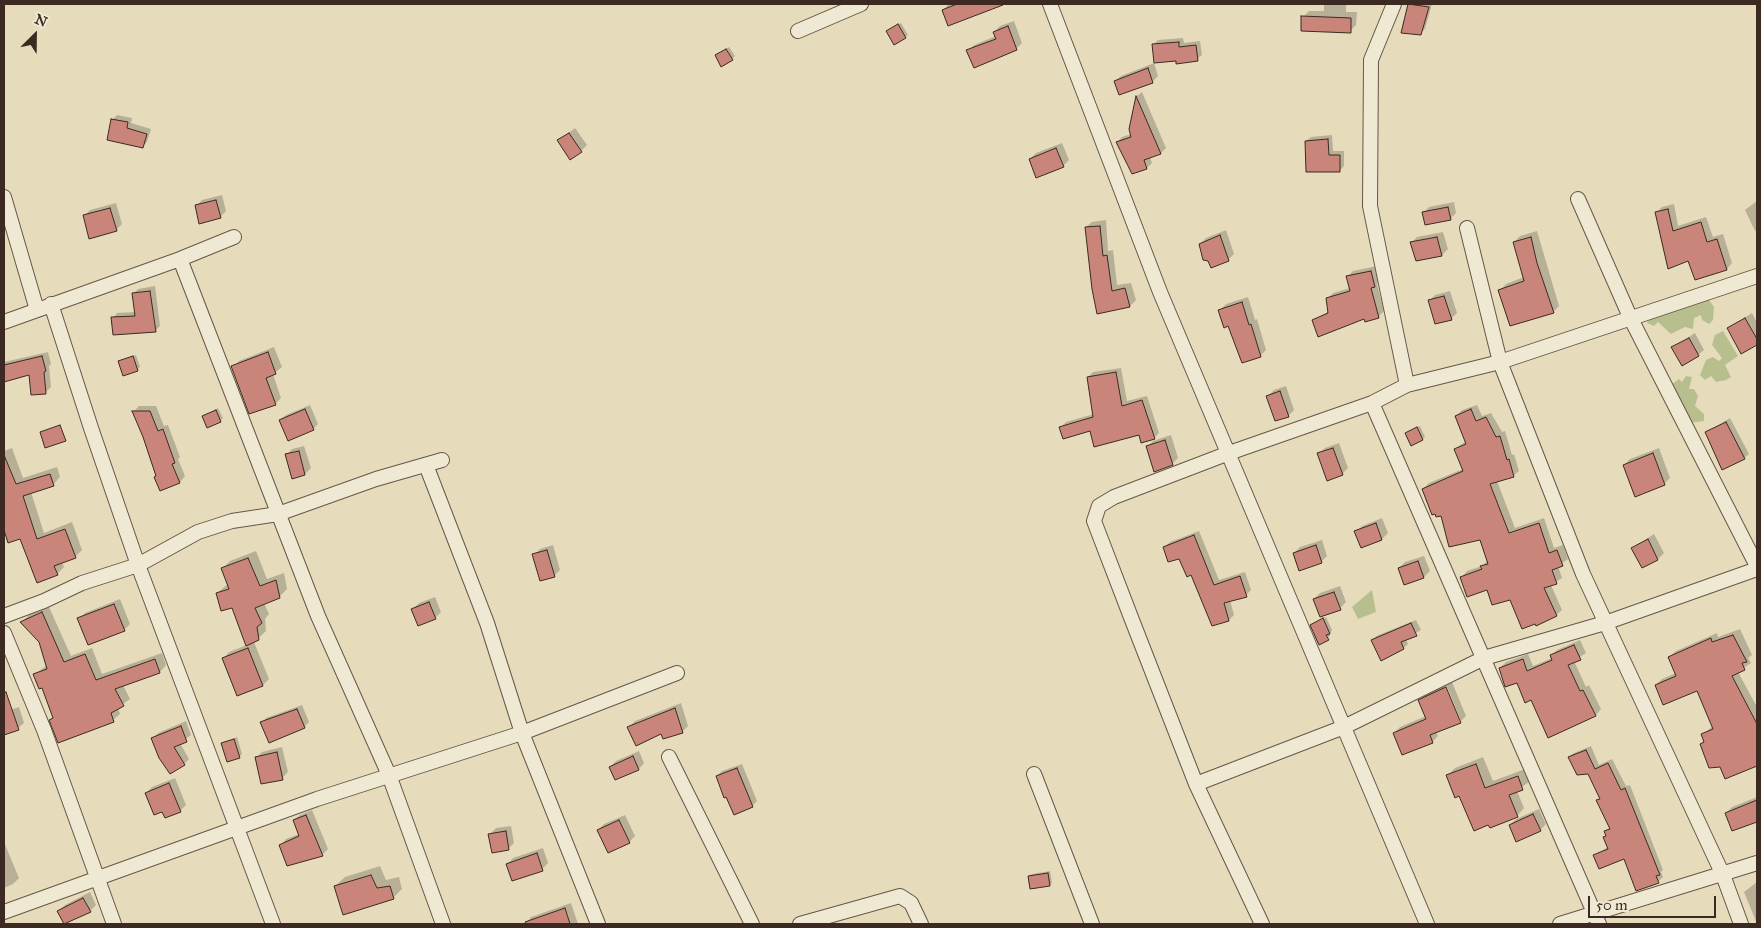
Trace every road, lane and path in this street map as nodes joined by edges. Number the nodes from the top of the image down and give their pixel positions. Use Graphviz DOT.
graph roads {
  1 [pos="861,4"];
  2 [pos="1050,4"];
  3 [pos="1394,4"];
  4 [pos="798,31"];
  5 [pos="4,197"];
  6 [pos="1578,199"];
  7 [pos="1467,228"];
  8 [pos="234,237"];
  9 [pos="180,259"];
  10 [pos="1757,276"];
  11 [pos="51,304"];
  12 [pos="36,310"];
  13 [pos="1630,317"];
  14 [pos="4,322"];
  15 [pos="1500,362"];
  16 [pos="1407,386"];
  17 [pos="1372,403"];
  18 [pos="1229,453"];
  19 [pos="442,460"];
  20 [pos="426,465"];
  21 [pos="278,514"];
  22 [pos="138,564"];
  23 [pos="1757,567"];
  24 [pos="4,616"];
  25 [pos="1605,623"];
  26 [pos="4,633"];
  27 [pos="1484,658"];
  28 [pos="677,673"];
  29 [pos="1344,727"];
  30 [pos="522,733"];
  31 [pos="669,756"];
  32 [pos="1034,774"];
  33 [pos="389,775"];
  34 [pos="1196,784"];
  35 [pos="238,829"];
  36 [pos="1757,863"];
  37 [pos="1723,875"];
  38 [pos="95,878"];
  39 [pos="4,912"];
  40 [pos="1597,918"];
  41 [pos="114,924"];
  42 [pos="273,924"];
  43 [pos="443,924"];
  44 [pos="598,924"];
  45 [pos="752,924"];
  46 [pos="800,924"];
  47 [pos="921,924"];
  48 [pos="1092,924"];
  49 [pos="1262,924"];
  50 [pos="1427,924"];
  51 [pos="1560,924"];
  52 [pos="1742,924"];
  1 -- 4 [label="street"];
  2 -- 18 [label="street"];
  3 -- 16 [label="street"];
  5 -- 12 [label="street"];
  6 -- 13 [label="street"];
  7 -- 15 [label="street"];
  8 -- 9 [label="street"];
  9 -- 11 [label="street"];
  9 -- 21 [label="street"];
  10 -- 13 [label="street"];
  11 -- 12 [label="street"];
  11 -- 22 [label="street"];
  12 -- 14 [label="street"];
  13 -- 15 [label="street"];
  13 -- 23 [label="street"];
  15 -- 16 [label="street"];
  15 -- 25 [label="street"];
  16 -- 17 [label="street"];
  17 -- 18 [label="street"];
  17 -- 27 [label="street"];
  18 -- 29 [label="street"];
  18 -- 34 [label="street"];
  19 -- 20 [label="street"];
  20 -- 21 [label="street"];
  20 -- 30 [label="street"];
  21 -- 22 [label="street"];
  21 -- 33 [label="street"];
  22 -- 24 [label="street"];
  22 -- 35 [label="street"];
  23 -- 25 [label="street"];
  25 -- 27 [label="street"];
  25 -- 37 [label="street"];
  26 -- 38 [label="street"];
  27 -- 29 [label="street"];
  27 -- 40 [label="street"];
  28 -- 30 [label="street"];
  29 -- 34 [label="street"];
  29 -- 50 [label="street"];
  30 -- 33 [label="street"];
  30 -- 44 [label="street"];
  31 -- 45 [label="street"];
  32 -- 48 [label="street"];
  33 -- 35 [label="street"];
  33 -- 43 [label="street"];
  34 -- 49 [label="street"];
  35 -- 38 [label="street"];
  35 -- 42 [label="street"];
  36 -- 37 [label="street"];
  37 -- 40 [label="street"];
  37 -- 52 [label="street"];
  38 -- 39 [label="street"];
  38 -- 41 [label="street"];
  40 -- 51 [label="street"];
  46 -- 47 [label="street"];
}
